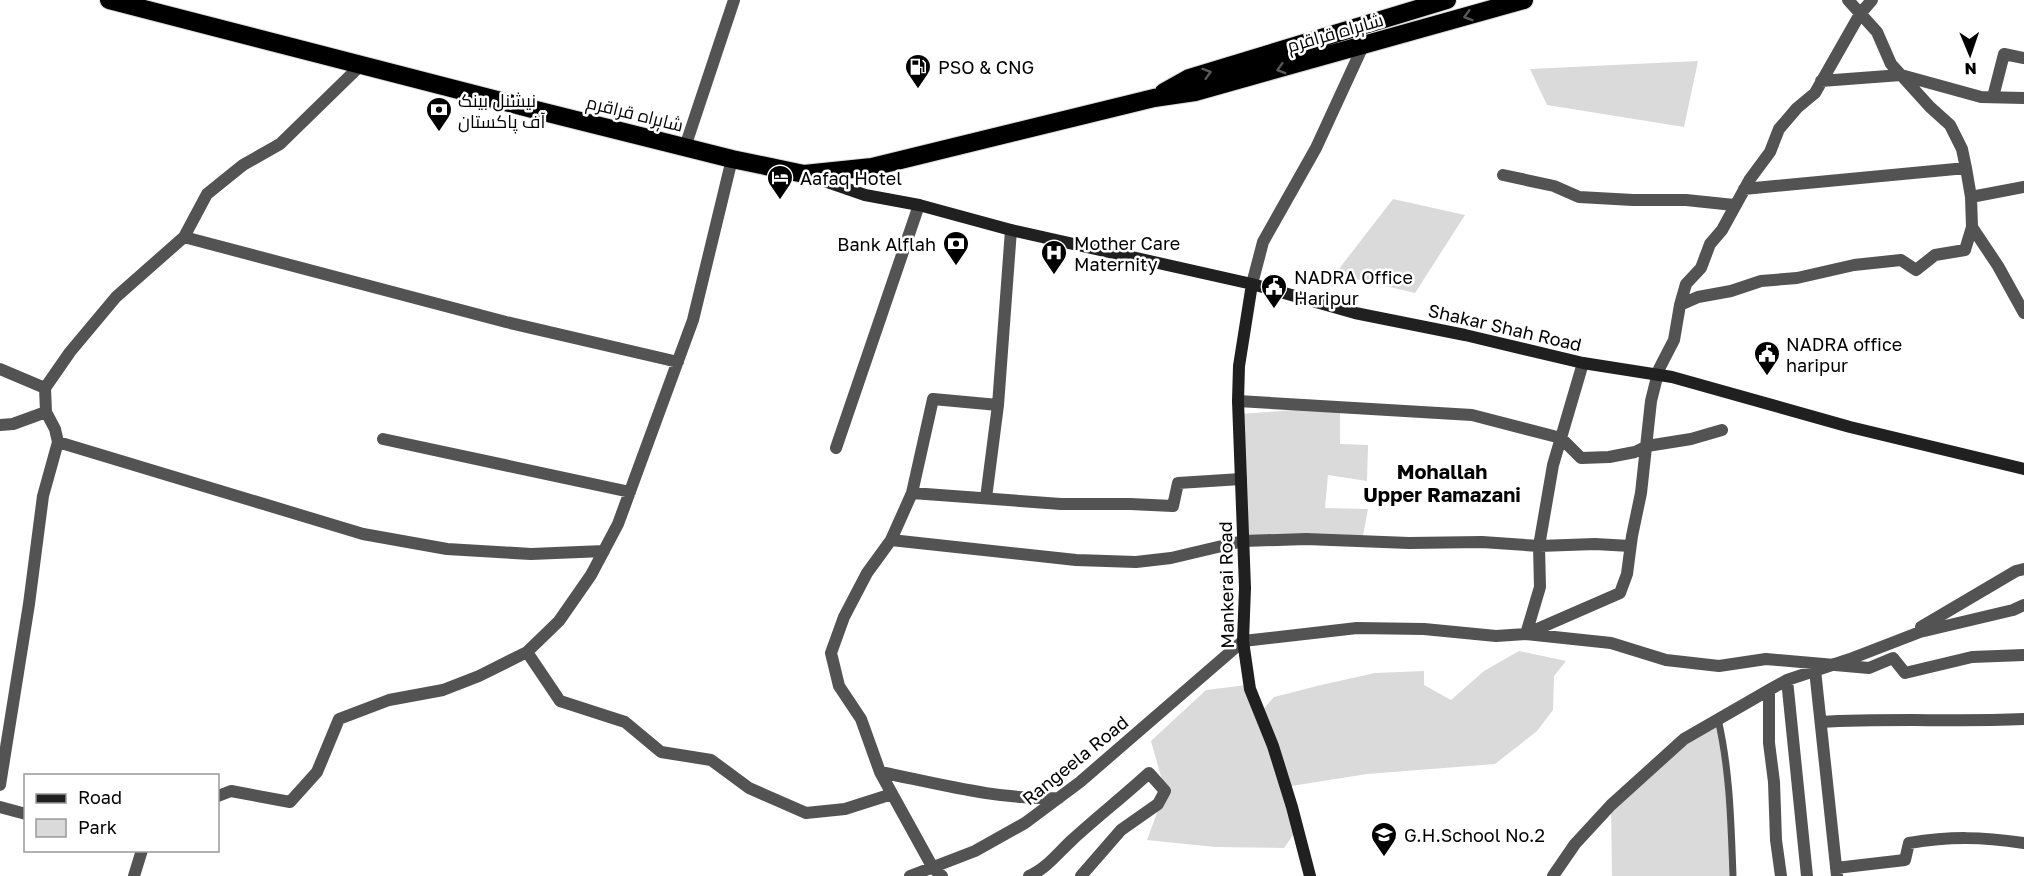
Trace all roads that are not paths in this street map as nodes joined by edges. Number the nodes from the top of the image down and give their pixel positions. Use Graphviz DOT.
graph roads {
  1 [pos="109,0"];
  2 [pos="734,0"];
  3 [pos="1447,0"];
  4 [pos="1524,0"];
  5 [pos="1848,0"];
  6 [pos="1872,0"];
  7 [pos="1860,14"];
  8 [pos="1363,46"];
  9 [pos="2024,58"];
  10 [pos="361,65"];
  11 [pos="1901,75"];
  12 [pos="1821,81"];
  13 [pos="1993,97"];
  14 [pos="1154,98"];
  15 [pos="2024,98"];
  16 [pos="685,147"];
  17 [pos="732,159"];
  18 [pos="1966,168"];
  19 [pos="804,174"];
  20 [pos="1503,175"];
  21 [pos="2024,188"];
  22 [pos="1744,189"];
  23 [pos="1971,198"];
  24 [pos="919,205"];
  25 [pos="1734,206"];
  26 [pos="1972,227"];
  27 [pos="1011,230"];
  28 [pos="184,237"];
  29 [pos="1252,284"];
  30 [pos="2019,294"];
  31 [pos="1680,304"];
  32 [pos="2024,312"];
  33 [pos="678,362"];
  34 [pos="1583,363"];
  35 [pos="0,369"];
  36 [pos="1658,375"];
  37 [pos="45,388"];
  38 [pos="1238,401"];
  39 [pos="998,405"];
  40 [pos="46,412"];
  41 [pos="0,425"];
  42 [pos="1722,430"];
  43 [pos="1561,438"];
  44 [pos="383,439"];
  45 [pos="58,442"];
  46 [pos="1647,446"];
  47 [pos="836,448"];
  48 [pos="2024,469"];
  49 [pos="1241,479"];
  50 [pos="630,492"];
  51 [pos="912,493"];
  52 [pos="986,498"];
  53 [pos="891,540"];
  54 [pos="1243,541"];
  55 [pos="1539,546"];
  56 [pos="1630,546"];
  57 [pos="604,551"];
  58 [pos="2024,569"];
  59 [pos="2024,605"];
  60 [pos="1526,633"];
  61 [pos="1243,640"];
  62 [pos="1898,640"];
  63 [pos="526,652"];
  64 [pos="2024,655"];
  65 [pos="1832,665"];
  66 [pos="1815,670"];
  67 [pos="1787,680"];
  68 [pos="1769,690"];
  69 [pos="1718,719"];
  70 [pos="2024,719"];
  71 [pos="1821,722"];
  72 [pos="880,772"];
  73 [pos="0,785"];
  74 [pos="892,794"];
  75 [pos="219,796"];
  76 [pos="1059,798"];
  77 [pos="0,807"];
  78 [pos="24,813"];
  79 [pos="2024,843"];
  80 [pos="141,852"];
  81 [pos="937,872"];
  82 [pos="1837,872"];
  83 [pos="134,876"];
  84 [pos="910,876"];
  85 [pos="1029,876"];
  86 [pos="1081,876"];
  87 [pos="1310,876"];
  88 [pos="1553,876"];
  89 [pos="1733,876"];
  90 [pos="1781,876"];
  91 [pos="1807,876"];
  1 -- 10 [label="highway, شاہراہ قراقرم"];
  2 -- 16 [label="street"];
  14 -- 3 [label="highway, شاہراہ قراقرم, one-way"];
  4 -- 8 [label="highway, شاہراہ قراقرم, one-way"];
  5 -- 7 [label="street"];
  6 -- 7 [label="street"];
  7 -- 11 [label="street"];
  7 -- 12 [label="street"];
  8 -- 14 [label="highway, شاہراہ قراقرم, one-way"];
  8 -- 29 [label="street"];
  9 -- 13 [label="street"];
  10 -- 16 [label="highway, شاہراہ قراقرم"];
  10 -- 28 [label="street"];
  11 -- 12 [label="street"];
  11 -- 13 [label="street"];
  11 -- 18 [label="street"];
  12 -- 22 [label="street"];
  13 -- 15 [label="street"];
  14 -- 19 [label="highway, شاہراہ قراقرم"];
  16 -- 17 [label="highway, شاہراہ قراقرم"];
  17 -- 19 [label="highway, شاہراہ قراقرم"];
  17 -- 33 [label="street"];
  18 -- 22 [label="street"];
  18 -- 23 [label="street"];
  19 -- 24 [label="main road, Shakar Shah Road"];
  20 -- 25 [label="street"];
  21 -- 23 [label="street"];
  22 -- 25 [label="street"];
  23 -- 26 [label="street"];
  24 -- 27 [label="main road, Shakar Shah Road"];
  24 -- 47 [label="street"];
  25 -- 31 [label="street"];
  26 -- 30 [label="street"];
  26 -- 31 [label="street"];
  27 -- 29 [label="main road, Shakar Shah Road"];
  27 -- 39 [label="street"];
  28 -- 33 [label="street"];
  28 -- 37 [label="street"];
  29 -- 34 [label="main road, Shakar Shah Road"];
  29 -- 38 [label="main road, Mankerai Road"];
  30 -- 32 [label="street"];
  31 -- 36 [label="street"];
  33 -- 50 [label="street"];
  34 -- 36 [label="main road, Shakar Shah Road"];
  34 -- 43 [label="street"];
  35 -- 37 [label="street"];
  36 -- 46 [label="street"];
  36 -- 48 [label="main road, Shakar Shah Road"];
  37 -- 40 [label="street"];
  38 -- 43 [label="street"];
  38 -- 49 [label="main road, Mankerai Road"];
  39 -- 51 [label="street"];
  39 -- 52 [label="street"];
  40 -- 41 [label="street"];
  40 -- 45 [label="street"];
  42 -- 46 [label="street"];
  43 -- 46 [label="street"];
  43 -- 55 [label="street"];
  44 -- 50 [label="street"];
  45 -- 57 [label="street"];
  45 -- 73 [label="street"];
  46 -- 56 [label="street"];
  49 -- 52 [label="street"];
  49 -- 54 [label="main road, Mankerai Road"];
  50 -- 57 [label="street"];
  51 -- 52 [label="street"];
  51 -- 53 [label="street"];
  53 -- 54 [label="street"];
  53 -- 72 [label="street"];
  54 -- 55 [label="street"];
  54 -- 61 [label="main road, Mankerai Road"];
  55 -- 56 [label="street"];
  55 -- 60 [label="street"];
  56 -- 60 [label="street"];
  57 -- 63 [label="street"];
  58 -- 62 [label="street"];
  59 -- 62 [label="street"];
  60 -- 61 [label="street"];
  60 -- 65 [label="street"];
  61 -- 76 [label="street, Rangeela Road"];
  61 -- 87 [label="main road, Mankerai Road"];
  62 -- 65 [label="street"];
  63 -- 74 [label="street"];
  63 -- 75 [label="street"];
  64 -- 65 [label="street"];
  65 -- 66 [label="street"];
  66 -- 67 [label="street"];
  66 -- 71 [label="street"];
  67 -- 68 [label="street"];
  67 -- 91 [label="street"];
  68 -- 69 [label="street"];
  68 -- 90 [label="street"];
  69 -- 88 [label="street"];
  69 -- 89 [label="lane"];
  70 -- 71 [label="street"];
  71 -- 82 [label="street"];
  72 -- 74 [label="street"];
  72 -- 76 [label="street"];
  74 -- 81 [label="street"];
  76 -- 81 [label="street, Rangeela Road"];
  77 -- 78 [label="street"];
  79 -- 82 [label="street"];
  80 -- 83 [label="street"];
  81 -- 84 [label="street, Rangeela Road"];
  85 -- 86 [label="street"];
}
